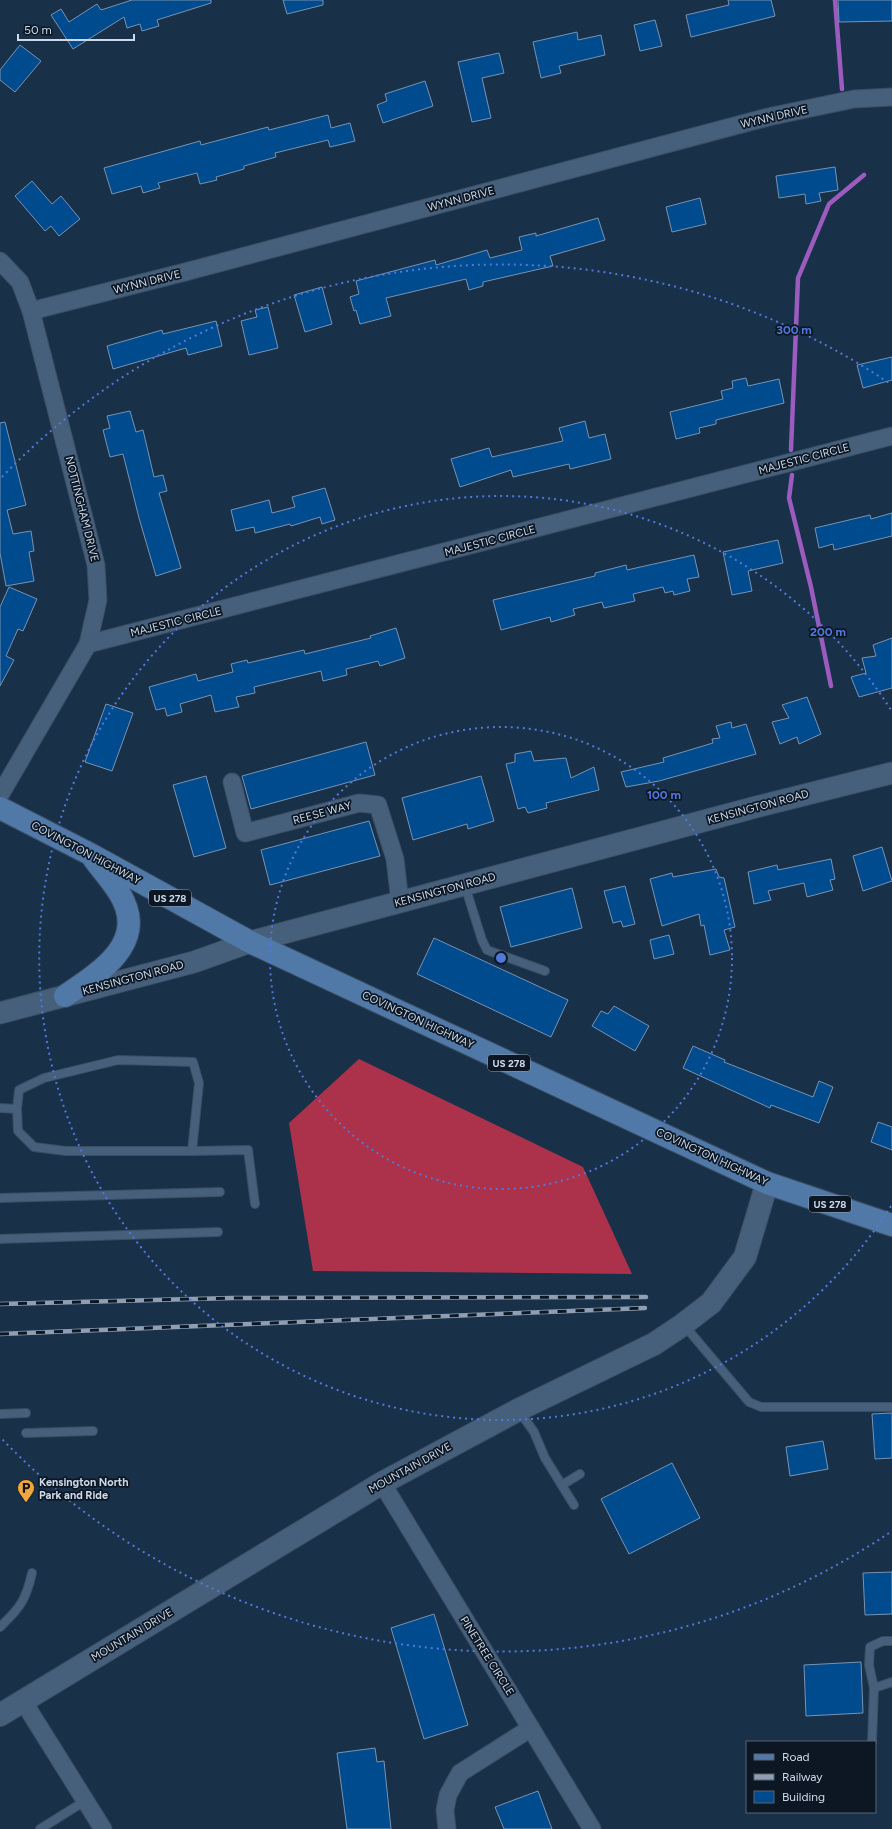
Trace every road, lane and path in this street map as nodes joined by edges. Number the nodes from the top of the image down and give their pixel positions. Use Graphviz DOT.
graph roads {
  1 [pos="892,96"];
  2 [pos="0,261"];
  3 [pos="31,311"];
  4 [pos="892,436"];
  5 [pos="88,644"];
  6 [pos="892,773"];
  7 [pos="232,782"];
  8 [pos="0,795"];
  9 [pos="0,808"];
  10 [pos="90,854"];
  11 [pos="464,885"];
  12 [pos="400,902"];
  13 [pos="250,942"];
  14 [pos="545,971"];
  15 [pos="65,996"];
  16 [pos="0,1013"];
  17 [pos="0,1108"];
  18 [pos="17,1109"];
  19 [pos="192,1151"];
  20 [pos="767,1183"];
  21 [pos="220,1192"];
  22 [pos="0,1198"];
  23 [pos="255,1204"];
  24 [pos="892,1225"];
  25 [pos="218,1232"];
  26 [pos="0,1239"];
  27 [pos="684,1324"];
  28 [pos="892,1407"];
  29 [pos="518,1410"];
  30 [pos="26,1413"];
  31 [pos="0,1414"];
  32 [pos="93,1431"];
  33 [pos="26,1433"];
  34 [pos="580,1474"];
  35 [pos="382,1483"];
  36 [pos="562,1485"];
  37 [pos="574,1505"];
  38 [pos="32,1573"];
  39 [pos="0,1627"];
  40 [pos="892,1641"];
  41 [pos="892,1682"];
  42 [pos="874,1688"];
  43 [pos="23,1701"];
  44 [pos="0,1715"];
  45 [pos="531,1728"];
  46 [pos="872,1741"];
  47 [pos="85,1801"];
  48 [pos="40,1829"];
  49 [pos="103,1829"];
  50 [pos="447,1829"];
  51 [pos="592,1829"];
  1 -- 3 [label="street, WYNN DRIVE"];
  2 -- 3 [label="street, NOTTINGHAM DRIVE"];
  3 -- 5 [label="street, NOTTINGHAM DRIVE"];
  4 -- 5 [label="street, MAJESTIC CIRCLE"];
  5 -- 8 [label="street, NOTTINGHAM DRIVE"];
  6 -- 11 [label="street, KENSINGTON ROAD"];
  7 -- 12 [label="street, REESE WAY"];
  9 -- 10 [label="main road, COVINGTON HIGHWAY / US 278"];
  10 -- 13 [label="main road, COVINGTON HIGHWAY / US 278"];
  10 -- 15 [label="main road"];
  11 -- 12 [label="street, KENSINGTON ROAD"];
  11 -- 14 [label="lane"];
  12 -- 13 [label="street, KENSINGTON ROAD"];
  13 -- 15 [label="street, KENSINGTON ROAD"];
  13 -- 20 [label="main road, COVINGTON HIGHWAY / US 278"];
  15 -- 16 [label="street, KENSINGTON ROAD"];
  17 -- 18 [label="lane"];
  18 -- 19 [label="lane"];
  18 -- 19 [label="lane"];
  19 -- 23 [label="lane"];
  20 -- 24 [label="main road, COVINGTON HIGHWAY / US 278"];
  20 -- 27 [label="main road, MOUNTAIN DRIVE"];
  21 -- 22 [label="lane"];
  25 -- 26 [label="lane"];
  27 -- 28 [label="lane"];
  27 -- 29 [label="main road, MOUNTAIN DRIVE"];
  29 -- 35 [label="main road, MOUNTAIN DRIVE"];
  29 -- 36 [label="lane"];
  30 -- 31 [label="lane"];
  32 -- 33 [label="lane"];
  34 -- 36 [label="lane"];
  35 -- 43 [label="main road, MOUNTAIN DRIVE"];
  35 -- 45 [label="street, PINETREE CIRCLE"];
  36 -- 37 [label="lane"];
  38 -- 39 [label="lane"];
  40 -- 42 [label="lane"];
  41 -- 42 [label="lane"];
  42 -- 46 [label="lane"];
  43 -- 44 [label="main road, MOUNTAIN DRIVE"];
  43 -- 47 [label="street"];
  45 -- 50 [label="street"];
  45 -- 51 [label="street, PINETREE CIRCLE"];
  47 -- 48 [label="lane"];
  47 -- 49 [label="street"];
}
